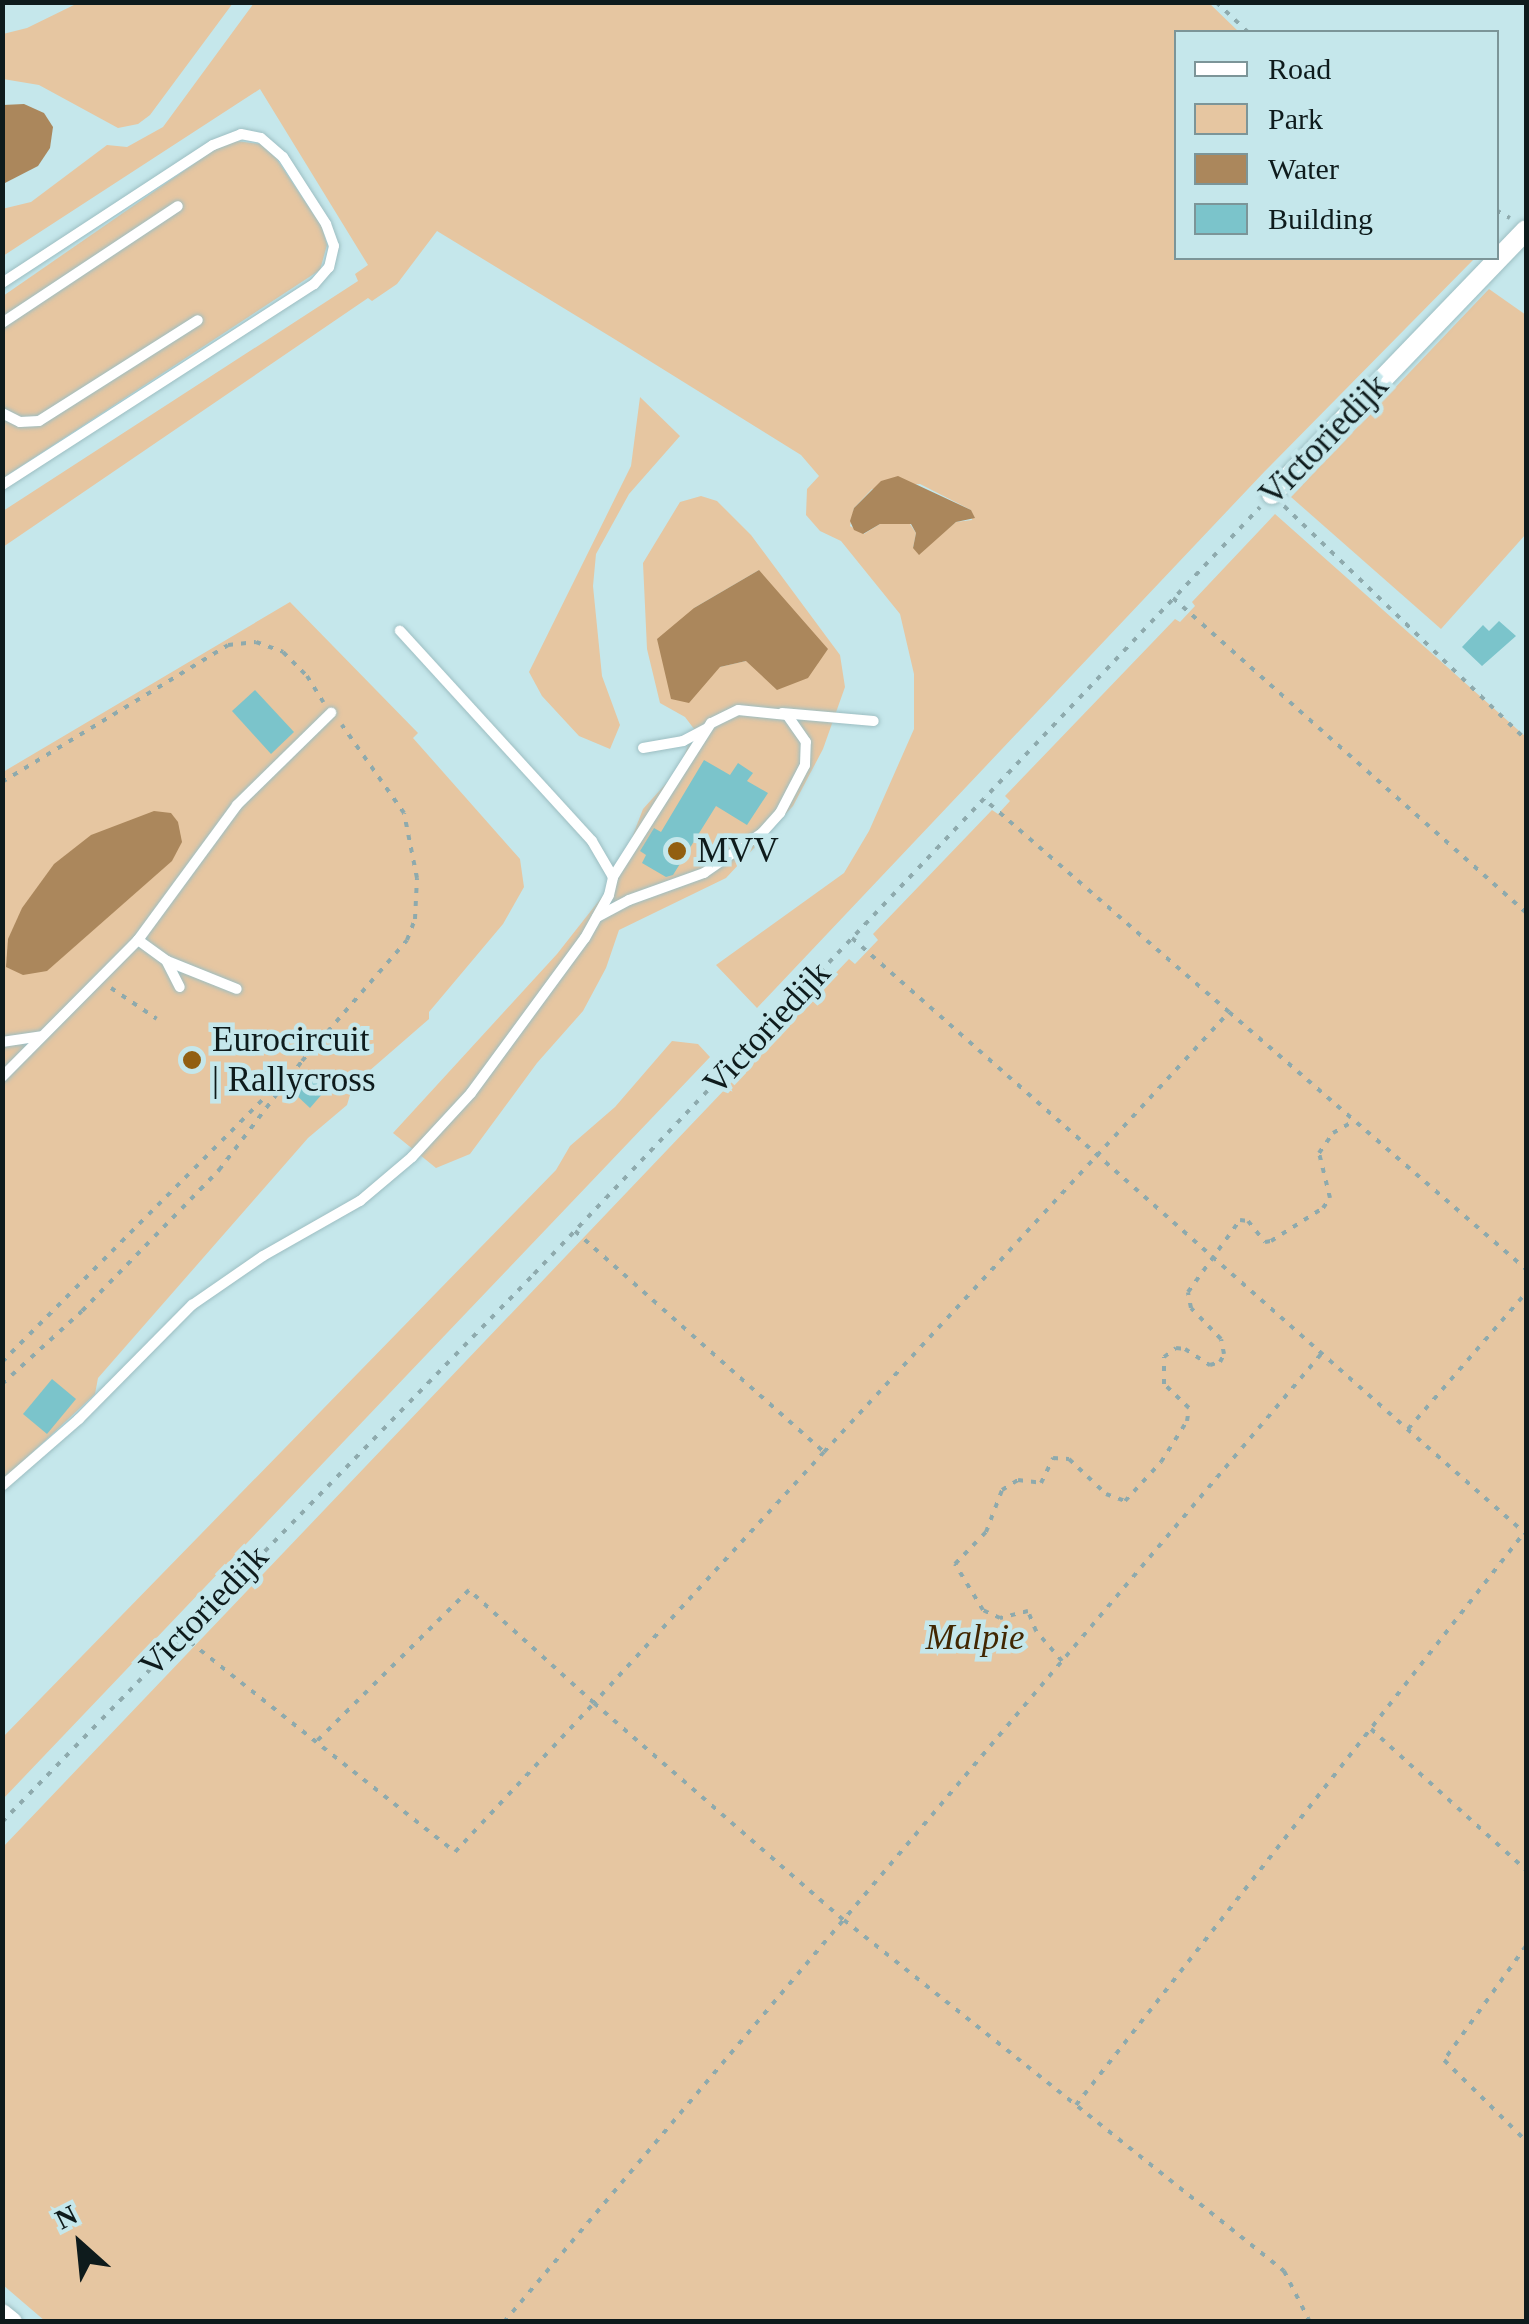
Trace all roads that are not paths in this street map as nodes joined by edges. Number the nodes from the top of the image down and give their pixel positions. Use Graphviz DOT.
graph roads {
  1 [pos="178,206"];
  2 [pos="1526,230"];
  3 [pos="1499,258"];
  4 [pos="1497,260"];
  5 [pos="2,283"];
  6 [pos="198,320"];
  7 [pos="2,323"];
  8 [pos="2,413"];
  9 [pos="2,485"];
  10 [pos="1272,494"];
  11 [pos="400,632"];
  12 [pos="781,712"];
  13 [pos="331,713"];
  14 [pos="874,721"];
  15 [pos="708,727"];
  16 [pos="643,748"];
  17 [pos="613,877"];
  18 [pos="596,918"];
  19 [pos="138,940"];
  20 [pos="167,962"];
  21 [pos="180,987"];
  22 [pos="238,989"];
  23 [pos="47,1033"];
  24 [pos="2,1042"];
  25 [pos="2,1077"];
  26 [pos="2,1486"];
  27 [pos="2,2314"];
  28 [pos="12,2322"];
  1 -- 7 [label="lane"];
  2 -- 3 [label="street, Victoriedijk"];
  4 -- 10 [label="street, Victoriedijk"];
  5 -- 9 [label="lane"];
  6 -- 8 [label="lane"];
  11 -- 17 [label="lane"];
  12 -- 14 [label="lane"];
  12 -- 15 [label="lane"];
  12 -- 18 [label="lane"];
  13 -- 19 [label="lane"];
  15 -- 16 [label="lane"];
  15 -- 17 [label="lane"];
  17 -- 18 [label="lane"];
  18 -- 26 [label="lane"];
  19 -- 20 [label="lane"];
  19 -- 23 [label="lane"];
  20 -- 21 [label="lane"];
  20 -- 22 [label="lane"];
  23 -- 24 [label="lane"];
  23 -- 25 [label="lane"];
  27 -- 28 [label="street"];
}
